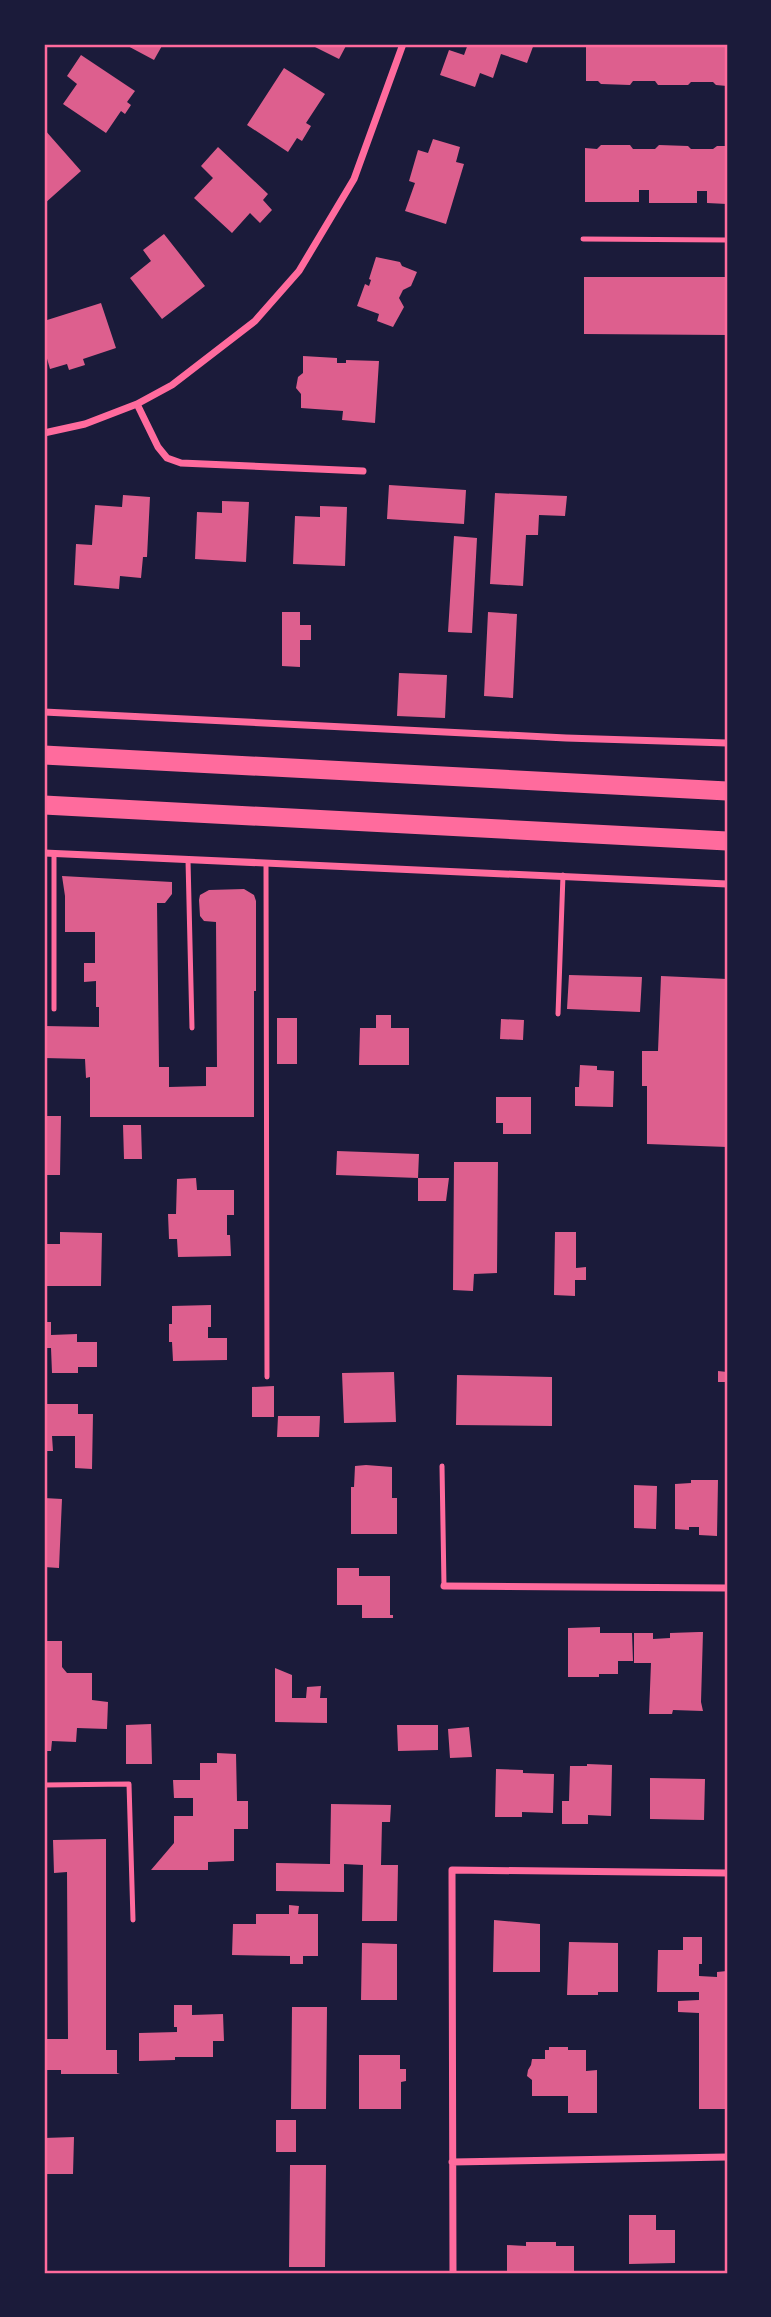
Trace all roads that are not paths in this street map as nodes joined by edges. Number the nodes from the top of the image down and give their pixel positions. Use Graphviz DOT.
graph roads {
  1 [pos="403,44"];
  2 [pos="583,239"];
  3 [pos="727,240"];
  4 [pos="137,404"];
  5 [pos="44,433"];
  6 [pos="363,471"];
  7 [pos="44,712"];
  8 [pos="727,743"];
  9 [pos="44,755"];
  10 [pos="727,791"];
  11 [pos="44,805"];
  12 [pos="727,841"];
  13 [pos="44,853"];
  14 [pos="54,853"];
  15 [pos="188,860"];
  16 [pos="266,863"];
  17 [pos="563,875"];
  18 [pos="727,884"];
  19 [pos="54,1009"];
  20 [pos="558,1014"];
  21 [pos="192,1028"];
  22 [pos="267,1377"];
  23 [pos="442,1466"];
  24 [pos="444,1586"];
  25 [pos="727,1588"];
  26 [pos="44,1785"];
  27 [pos="727,1873"];
  28 [pos="133,1920"];
  29 [pos="727,2157"];
  30 [pos="452,2162"];
  31 [pos="453,2273"];
  1 -- 4 [label="street"];
  2 -- 3 [label="lane"];
  4 -- 5 [label="street"];
  4 -- 6 [label="street"];
  7 -- 8 [label="street"];
  9 -- 10 [label="highway"];
  11 -- 12 [label="highway"];
  13 -- 14 [label="street"];
  14 -- 15 [label="street"];
  14 -- 19 [label="lane"];
  15 -- 16 [label="street"];
  15 -- 21 [label="lane"];
  16 -- 17 [label="street"];
  16 -- 22 [label="lane"];
  17 -- 18 [label="street"];
  17 -- 20 [label="lane"];
  23 -- 24 [label="lane"];
  24 -- 25 [label="street"];
  26 -- 28 [label="lane"];
  27 -- 30 [label="street"];
  29 -- 30 [label="street"];
  30 -- 31 [label="street"];
}
